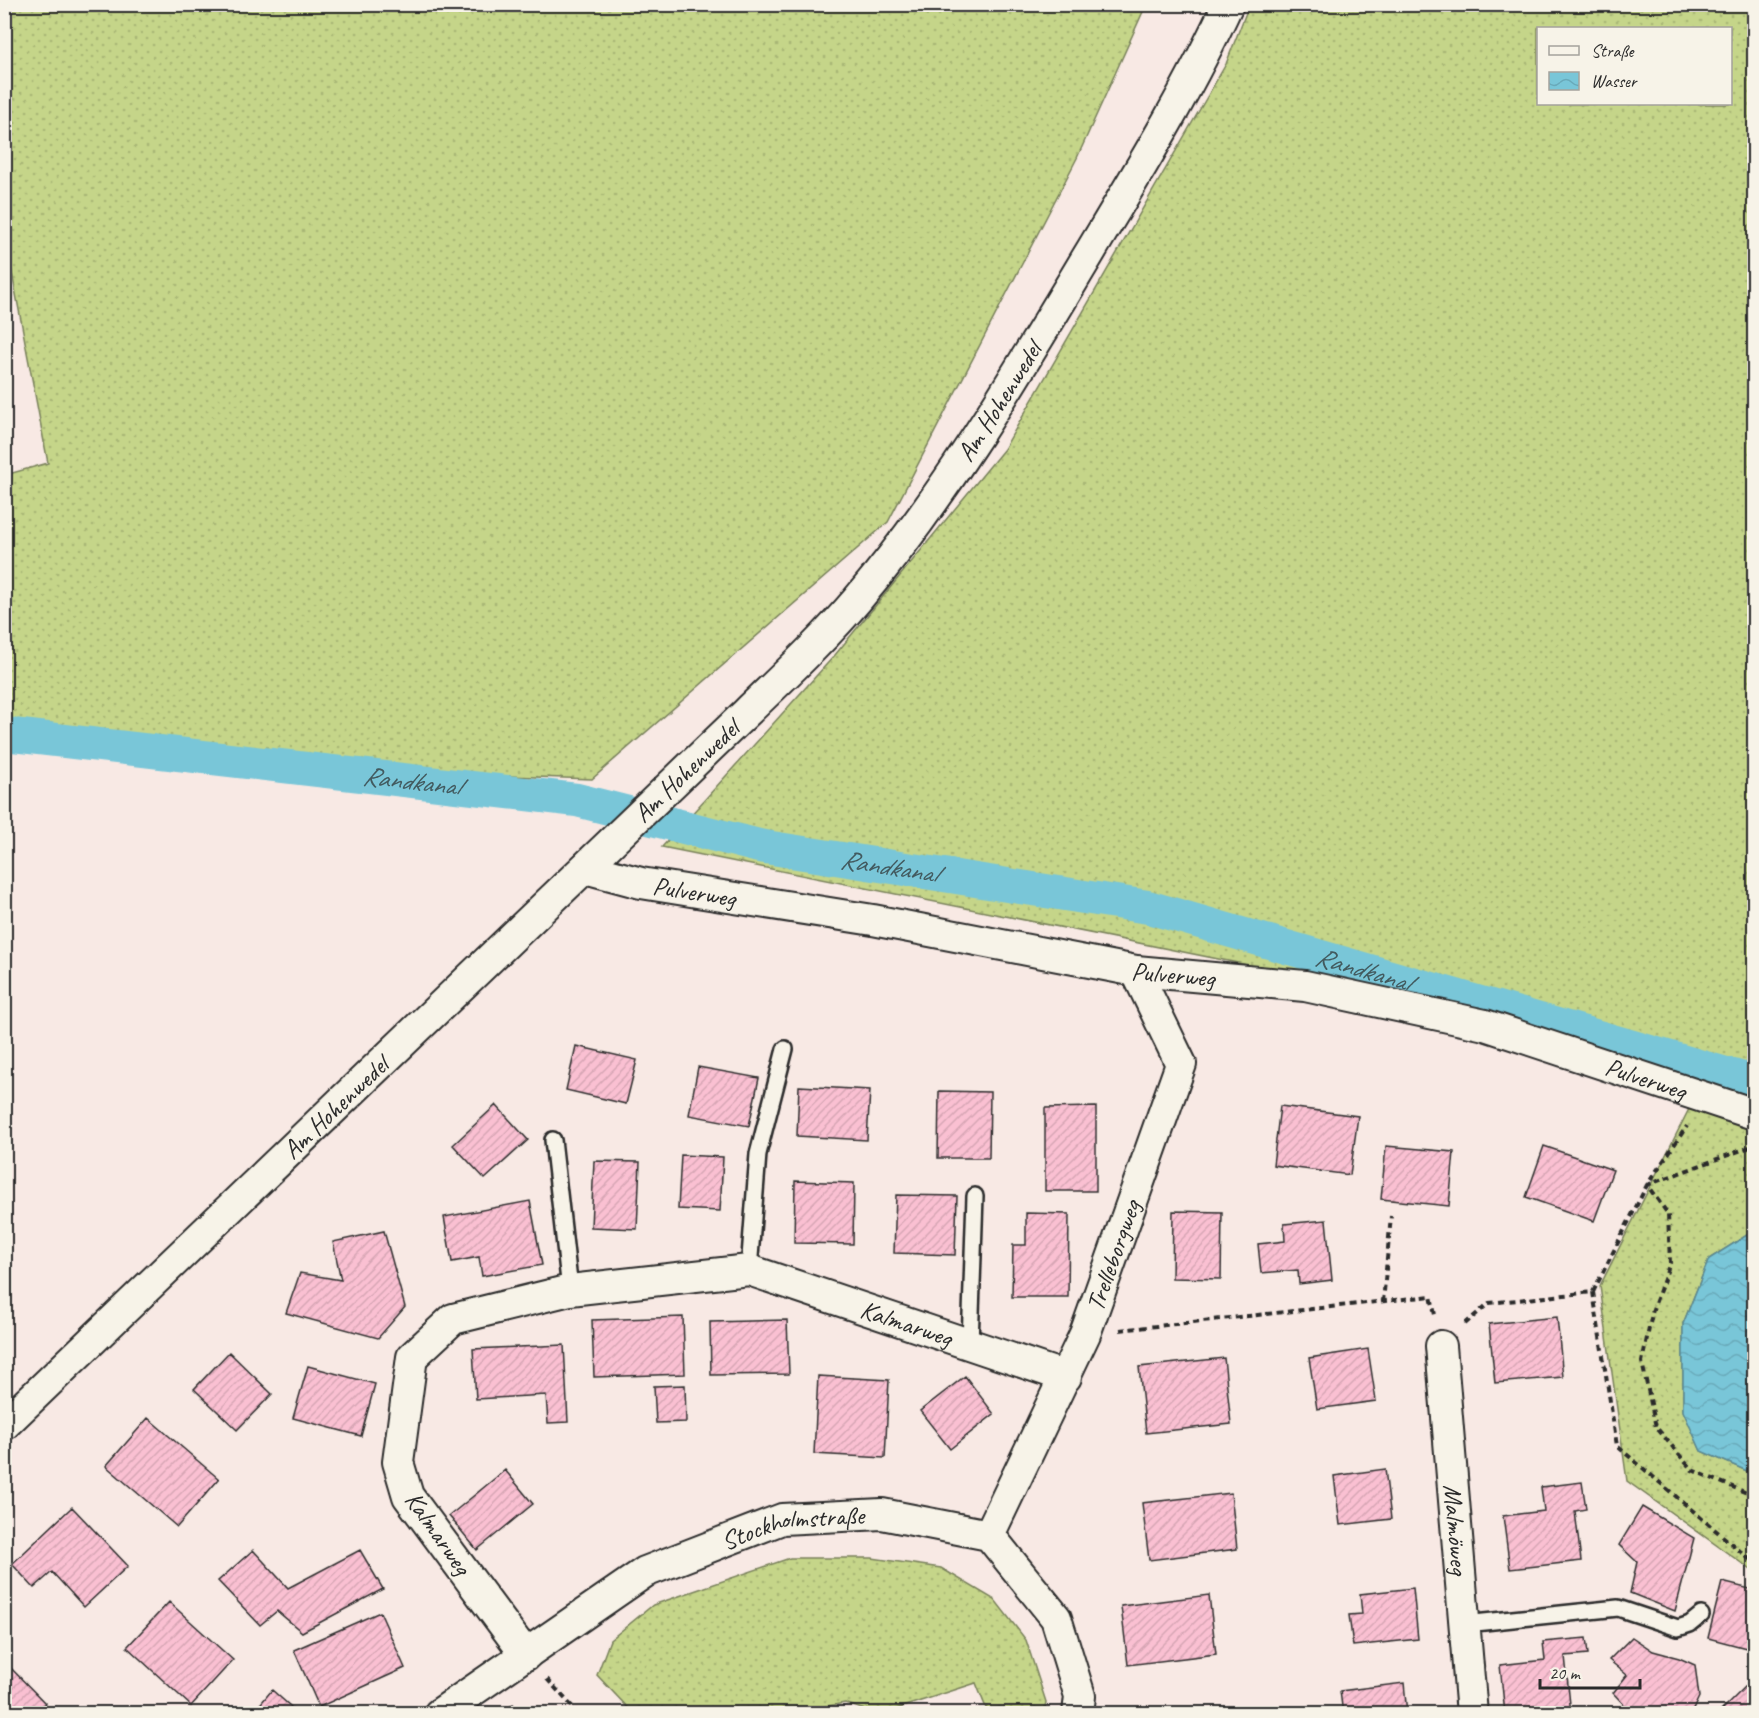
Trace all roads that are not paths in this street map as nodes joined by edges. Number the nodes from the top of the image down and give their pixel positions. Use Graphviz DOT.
graph roads {
  1 [pos="1228,4"];
  2 [pos="585,868"];
  3 [pos="1136,971"];
  4 [pos="785,1049"];
  5 [pos="1755,1114"];
  6 [pos="553,1140"];
  7 [pos="975,1196"];
  8 [pos="749,1270"];
  9 [pos="570,1290"];
  10 [pos="970,1344"];
  11 [pos="1441,1346"];
  12 [pos="1066,1377"];
  13 [pos="4,1425"];
  14 [pos="989,1536"];
  15 [pos="1701,1615"];
  16 [pos="1465,1624"];
  17 [pos="526,1654"];
  18 [pos="439,1713"];
  19 [pos="1078,1713"];
  20 [pos="1472,1713"];
  1 -- 2 [label="street, Am Hohenwedel"];
  2 -- 3 [label="street, Pulverweg"];
  2 -- 13 [label="street, Am Hohenwedel"];
  3 -- 5 [label="street, Pulverweg"];
  3 -- 12 [label="street, Trelleborgweg"];
  4 -- 8 [label="lane"];
  6 -- 9 [label="lane"];
  7 -- 10 [label="lane"];
  8 -- 9 [label="street, Kalmarweg"];
  8 -- 10 [label="street, Kalmarweg"];
  9 -- 17 [label="street, Kalmarweg"];
  10 -- 12 [label="street, Kalmarweg"];
  11 -- 16 [label="street, Malmöweg"];
  12 -- 14 [label="street, Trelleborgweg"];
  14 -- 17 [label="street, Stockholmstraße"];
  14 -- 19 [label="street"];
  15 -- 16 [label="lane"];
  16 -- 20 [label="street, Malmöweg"];
  17 -- 18 [label="street, Stockholmstraße"];
}
